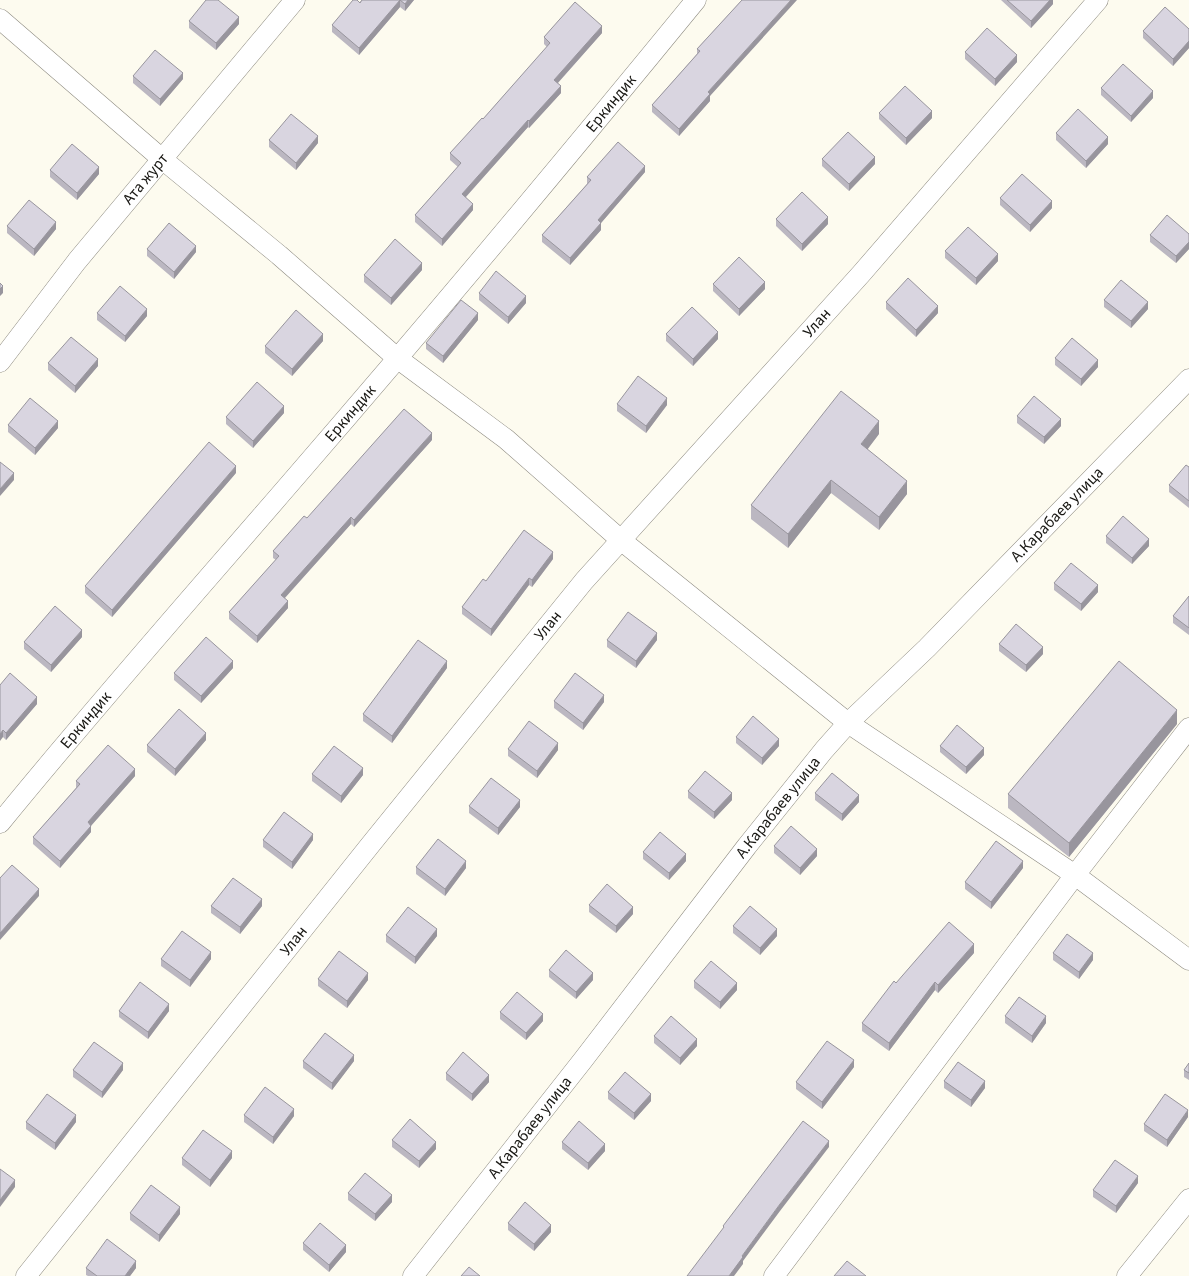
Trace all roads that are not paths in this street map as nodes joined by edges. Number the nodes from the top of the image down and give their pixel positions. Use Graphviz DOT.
graph roads {
  1 [pos="295,0"];
  2 [pos="696,0"];
  3 [pos="1098,0"];
  4 [pos="0,19"];
  5 [pos="162,159"];
  6 [pos="398,358"];
  7 [pos="0,362"];
  8 [pos="1189,379"];
  9 [pos="622,541"];
  10 [pos="848,723"];
  11 [pos="1189,728"];
  12 [pos="0,823"];
  13 [pos="1074,874"];
  14 [pos="1189,960"];
  15 [pos="1189,1199"];
  16 [pos="26,1276"];
  17 [pos="413,1276"];
  18 [pos="774,1276"];
  19 [pos="1127,1276"];
  1 -- 5 [label="street, Ата журт"];
  2 -- 6 [label="street, Еркиндик"];
  3 -- 9 [label="street, Улан"];
  4 -- 5 [label="street"];
  5 -- 6 [label="street"];
  5 -- 7 [label="street, Ата журт"];
  6 -- 9 [label="street"];
  6 -- 12 [label="street, Еркиндик"];
  8 -- 10 [label="street, А.Карабаев улица"];
  9 -- 10 [label="street"];
  9 -- 16 [label="street, Улан"];
  10 -- 13 [label="street"];
  10 -- 17 [label="street, А.Карабаев улица"];
  11 -- 13 [label="street"];
  13 -- 14 [label="street"];
  13 -- 18 [label="street"];
  15 -- 19 [label="street"];
}
